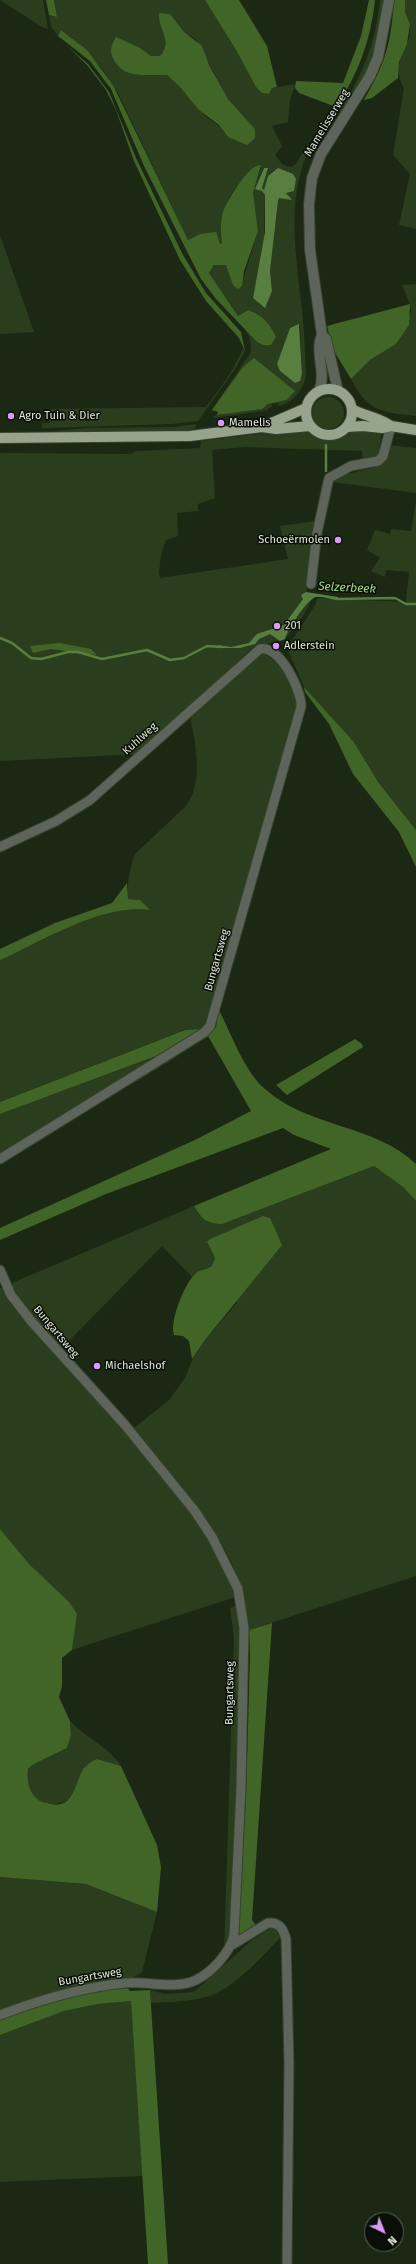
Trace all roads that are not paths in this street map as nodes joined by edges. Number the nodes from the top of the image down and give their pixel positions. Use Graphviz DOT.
graph roads {
  1 [pos="389,0"];
  2 [pos="322,335"];
  3 [pos="320,391"];
  4 [pos="338,391"];
  5 [pos="306,408"];
  6 [pos="352,409"];
  7 [pos="310,426"];
  8 [pos="391,426"];
  9 [pos="262,427"];
  10 [pos="347,427"];
  11 [pos="416,430"];
  12 [pos="0,438"];
  13 [pos="311,584"];
  14 [pos="285,663"];
  15 [pos="0,847"];
  16 [pos="0,1159"];
  17 [pos="0,1270"];
  18 [pos="232,1945"];
  19 [pos="0,2015"];
  20 [pos="287,2264"];
  1 -- 2 [label="street, Mamelisserweg"];
  2 -- 3 [label="street, Mamelisserweg"];
  2 -- 4 [label="street, Mamelisserweg"];
  3 -- 4 [label="main road"];
  3 -- 5 [label="main road"];
  4 -- 6 [label="main road"];
  5 -- 7 [label="main road"];
  5 -- 9 [label="main road"];
  6 -- 8 [label="main road"];
  6 -- 10 [label="main road"];
  7 -- 9 [label="main road"];
  7 -- 10 [label="main road"];
  8 -- 10 [label="main road"];
  8 -- 11 [label="main road"];
  8 -- 13 [label="street"];
  9 -- 12 [label="main road"];
  14 -- 15 [label="street, Kuhlweg"];
  14 -- 16 [label="street, Bungartsweg"];
  17 -- 18 [label="street, Bungartsweg"];
  18 -- 19 [label="street, Bungartsweg"];
  18 -- 20 [label="street"];
}
